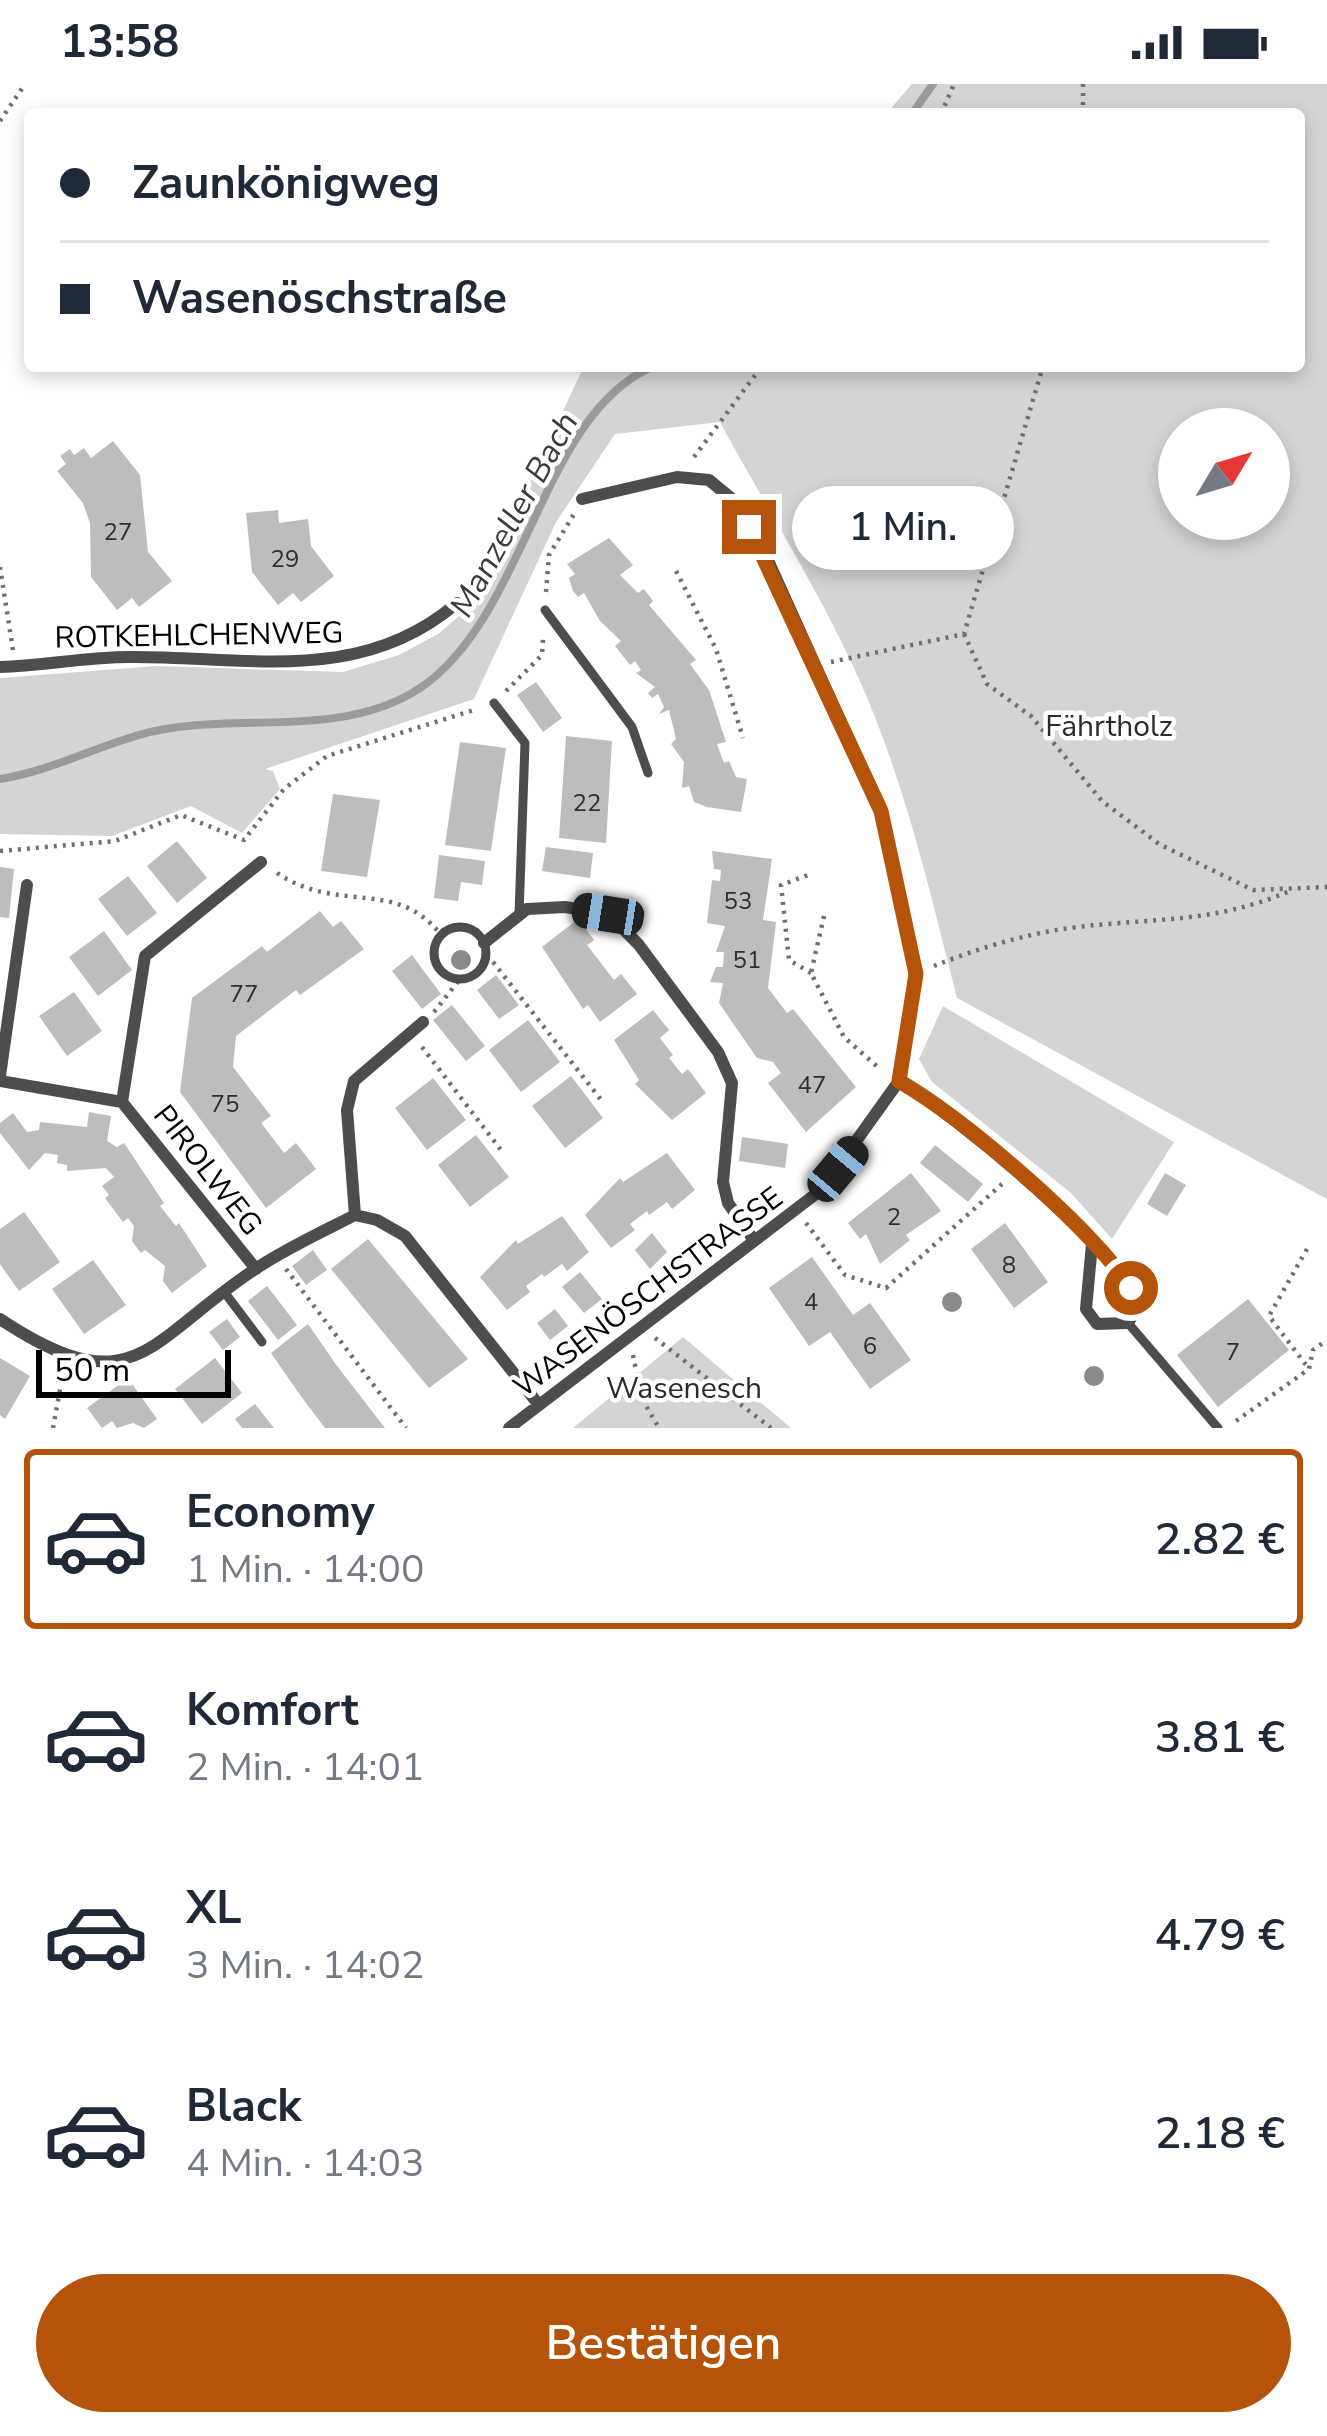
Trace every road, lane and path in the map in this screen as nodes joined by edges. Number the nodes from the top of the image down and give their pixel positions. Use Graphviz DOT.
graph roads {
  1 [pos="25,84"];
  2 [pos="0,121"];
  3 [pos="757,372"];
  4 [pos="1040,372"];
  5 [pos="677,477"];
  6 [pos="582,499"];
  7 [pos="0,567"];
  8 [pos="676,571"];
  9 [pos="458,603"];
  10 [pos="545,610"];
  11 [pos="964,634"];
  12 [pos="817,665"];
  13 [pos="8,666"];
  14 [pos="494,704"];
  15 [pos="742,738"];
  16 [pos="648,773"];
  17 [pos="244,840"];
  18 [pos="0,850"];
  19 [pos="261,862"];
  20 [pos="811,874"];
  21 [pos="27,885"];
  22 [pos="1327,887"];
  23 [pos="1295,888"];
  24 [pos="519,915"];
  25 [pos="824,916"];
  26 [pos="441,935"];
  27 [pos="485,948"];
  28 [pos="943,963"];
  29 [pos="811,973"];
  30 [pos="460,979"];
  31 [pos="423,1022"];
  32 [pos="412,1033"];
  33 [pos="0,1079"];
  34 [pos="899,1081"];
  35 [pos="602,1101"];
  36 [pos="122,1102"];
  37 [pos="504,1154"];
  38 [pos="1014,1169"];
  39 [pos="795,1208"];
  40 [pos="355,1215"];
  41 [pos="753,1239"];
  42 [pos="1091,1244"];
  43 [pos="1307,1250"];
  44 [pos="277,1257"];
  45 [pos="256,1269"];
  46 [pos="225,1293"];
  47 [pos="0,1319"];
  48 [pos="1128,1323"];
  49 [pos="635,1331"];
  50 [pos="1327,1340"];
  51 [pos="262,1342"];
  52 [pos="68,1356"];
  53 [pos="1310,1369"];
  54 [pos="539,1405"];
  55 [pos="53,1428"];
  56 [pos="406,1428"];
  57 [pos="509,1428"];
  58 [pos="658,1428"];
  59 [pos="772,1428"];
  60 [pos="1221,1428"];
  1 -- 2 [label="path"];
  3 -- 5 [label="path"];
  4 -- 11 [label="path"];
  5 -- 6 [label="street"];
  5 -- 12 [label="street, WASENÖSCHSTRASSE"];
  6 -- 10 [label="path"];
  7 -- 13 [label="path"];
  8 -- 15 [label="path"];
  9 -- 13 [label="street, ROTKEHLCHENWEG"];
  10 -- 14 [label="path"];
  10 -- 16 [label="lane"];
  11 -- 12 [label="path"];
  11 -- 23 [label="path"];
  12 -- 34 [label="street, WASENÖSCHSTRASSE"];
  14 -- 17 [label="path"];
  14 -- 24 [label="lane"];
  17 -- 18 [label="path"];
  17 -- 19 [label="path"];
  19 -- 26 [label="path"];
  19 -- 36 [label="street, PIROLWEG"];
  20 -- 29 [label="path"];
  21 -- 33 [label="street, PIROLWEG"];
  22 -- 23 [label="path"];
  23 -- 28 [label="path"];
  24 -- 27 [label="street"];
  24 -- 41 [label="street"];
  25 -- 29 [label="path"];
  26 -- 27 [label="lane"];
  26 -- 30 [label="lane"];
  27 -- 30 [label="lane"];
  27 -- 35 [label="path"];
  29 -- 34 [label="path"];
  30 -- 31 [label="path"];
  31 -- 32 [label="street"];
  32 -- 37 [label="path"];
  32 -- 40 [label="street"];
  33 -- 36 [label="street, PIROLWEG"];
  34 -- 38 [label="street"];
  34 -- 39 [label="street, WASENÖSCHSTRASSE"];
  36 -- 45 [label="street, PIROLWEG"];
  38 -- 39 [label="path"];
  38 -- 42 [label="street"];
  39 -- 41 [label="street, WASENÖSCHSTRASSE"];
  40 -- 44 [label="street"];
  40 -- 54 [label="street"];
  41 -- 49 [label="street, WASENÖSCHSTRASSE"];
  42 -- 48 [label="street"];
  42 -- 48 [label="street"];
  43 -- 53 [label="path"];
  44 -- 45 [label="street"];
  44 -- 56 [label="path"];
  45 -- 46 [label="street"];
  46 -- 51 [label="lane"];
  46 -- 52 [label="street"];
  47 -- 52 [label="street"];
  48 -- 60 [label="lane"];
  49 -- 54 [label="street, WASENÖSCHSTRASSE"];
  49 -- 58 [label="path"];
  49 -- 59 [label="path"];
  50 -- 53 [label="path"];
  52 -- 55 [label="path"];
  53 -- 60 [label="path"];
  54 -- 57 [label="street, WASENÖSCHSTRASSE"];
}
